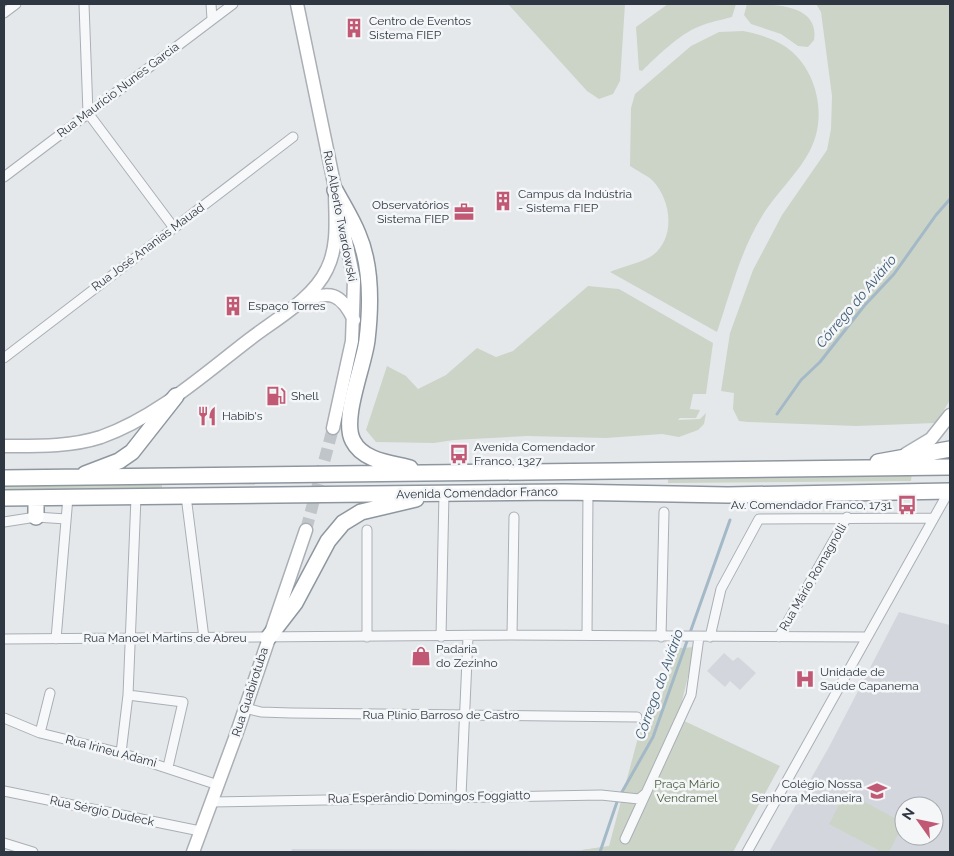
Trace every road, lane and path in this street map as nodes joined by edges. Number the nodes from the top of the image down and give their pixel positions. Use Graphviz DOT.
graph roads {
  1 [pos="16,4"];
  2 [pos="84,4"];
  3 [pos="211,4"];
  4 [pos="233,4"];
  5 [pos="297,4"];
  6 [pos="4,13"];
  7 [pos="212,19"];
  8 [pos="88,113"];
  9 [pos="293,137"];
  10 [pos="4,177"];
  11 [pos="335,190"];
  12 [pos="174,228"];
  13 [pos="298,302"];
  14 [pos="354,320"];
  15 [pos="4,358"];
  16 [pos="176,396"];
  17 [pos="950,415"];
  18 [pos="333,428"];
  19 [pos="4,446"];
  20 [pos="950,449"];
  21 [pos="900,457"];
  22 [pos="950,467"];
  23 [pos="847,469"];
  24 [pos="428,474"];
  25 [pos="4,478"];
  26 [pos="75,478"];
  27 [pos="949,491"];
  28 [pos="588,492"];
  29 [pos="437,493"];
  30 [pos="136,496"];
  31 [pos="186,496"];
  32 [pos="68,497"];
  33 [pos="4,498"];
  34 [pos="36,498"];
  35 [pos="664,512"];
  36 [pos="36,517"];
  37 [pos="514,517"];
  38 [pos="847,517"];
  39 [pos="933,518"];
  40 [pos="66,519"];
  41 [pos="4,522"];
  42 [pos="306,530"];
  43 [pos="366,530"];
  44 [pos="512,635"];
  45 [pos="587,635"];
  46 [pos="867,636"];
  47 [pos="367,637"];
  48 [pos="441,637"];
  49 [pos="468,637"];
  50 [pos="665,637"];
  51 [pos="697,637"];
  52 [pos="710,637"];
  53 [pos="779,637"];
  54 [pos="129,638"];
  55 [pos="204,638"];
  56 [pos="268,638"];
  57 [pos="4,639"];
  58 [pos="56,639"];
  59 [pos="50,693"];
  60 [pos="128,695"];
  61 [pos="245,708"];
  62 [pos="466,714"];
  63 [pos="636,717"];
  64 [pos="4,718"];
  65 [pos="40,732"];
  66 [pos="121,752"];
  67 [pos="168,767"];
  68 [pos="218,786"];
  69 [pos="4,791"];
  70 [pos="645,794"];
  71 [pos="461,796"];
  72 [pos="212,802"];
  73 [pos="200,831"];
  74 [pos="624,839"];
  75 [pos="4,843"];
  76 [pos="32,852"];
  77 [pos="193,852"];
  78 [pos="747,852"];
  1 -- 6 [label="street"];
  2 -- 8 [label="street"];
  3 -- 7 [label="street"];
  4 -- 7 [label="street, Rua Maurício Nunes Garcia"];
  5 -- 11 [label="main road, Rua Alberto Twardowski"];
  7 -- 8 [label="street, Rua Maurício Nunes Garcia"];
  8 -- 10 [label="street, Rua Maurício Nunes Garcia"];
  8 -- 12 [label="street"];
  9 -- 12 [label="street, Rua José Ananias Mauad"];
  11 -- 13 [label="main road"];
  11 -- 14 [label="main road, Rua Alberto Twardowski"];
  11 -- 24 [label="highway"];
  12 -- 15 [label="street, Rua José Ananias Mauad"];
  13 -- 14 [label="main road"];
  13 -- 16 [label="main road"];
  14 -- 18 [label="main road, Rua Alberto Twardowski"];
  16 -- 19 [label="main road"];
  16 -- 26 [label="highway"];
  17 -- 21 [label="main road"];
  20 -- 21 [label="highway"];
  21 -- 23 [label="highway"];
  22 -- 23 [label="highway, Avenida Comendador Franco"];
  23 -- 24 [label="highway, Avenida Comendador Franco"];
  24 -- 26 [label="highway, Avenida Comendador Franco"];
  25 -- 26 [label="highway, Avenida Comendador Franco"];
  27 -- 28 [label="highway, Avenida Comendador Franco"];
  27 -- 39 [label="street"];
  28 -- 29 [label="highway, Avenida Comendador Franco"];
  28 -- 45 [label="street"];
  29 -- 31 [label="highway, Avenida Comendador Franco"];
  29 -- 48 [label="street"];
  29 -- 56 [label="highway"];
  30 -- 31 [label="highway, Avenida Comendador Franco"];
  30 -- 32 [label="highway, Avenida Comendador Franco"];
  30 -- 54 [label="street"];
  31 -- 55 [label="street"];
  32 -- 34 [label="highway, Avenida Comendador Franco"];
  32 -- 40 [label="street"];
  33 -- 34 [label="highway, Avenida Comendador Franco"];
  34 -- 36 [label="highway"];
  35 -- 50 [label="street"];
  36 -- 40 [label="street"];
  36 -- 41 [label="street"];
  37 -- 44 [label="street"];
  38 -- 39 [label="street"];
  38 -- 52 [label="street"];
  38 -- 53 [label="street, Rua Mário Romagnolli"];
  39 -- 46 [label="street"];
  40 -- 58 [label="street"];
  42 -- 56 [label="main road, Rua Guabirotuba"];
  43 -- 47 [label="street"];
  44 -- 45 [label="street, Rua Manoel Martins de Abreu"];
  44 -- 49 [label="street, Rua Manoel Martins de Abreu"];
  45 -- 50 [label="street, Rua Manoel Martins de Abreu"];
  46 -- 53 [label="street, Rua Manoel Martins de Abreu"];
  46 -- 78 [label="street"];
  47 -- 48 [label="street, Rua Manoel Martins de Abreu"];
  47 -- 56 [label="street, Rua Manoel Martins de Abreu"];
  48 -- 49 [label="street, Rua Manoel Martins de Abreu"];
  49 -- 62 [label="street"];
  50 -- 51 [label="street, Rua Manoel Martins de Abreu"];
  51 -- 52 [label="street, Rua Manoel Martins de Abreu"];
  51 -- 70 [label="street"];
  52 -- 53 [label="street, Rua Manoel Martins de Abreu"];
  54 -- 55 [label="street, Rua Manoel Martins de Abreu"];
  54 -- 58 [label="street, Rua Manoel Martins de Abreu"];
  54 -- 60 [label="street"];
  55 -- 56 [label="street, Rua Manoel Martins de Abreu"];
  56 -- 61 [label="main road, Rua Guabirotuba"];
  57 -- 58 [label="street, Rua Manoel Martins de Abreu"];
  59 -- 65 [label="street"];
  60 -- 66 [label="street"];
  60 -- 67 [label="street"];
  61 -- 62 [label="street, Rua Plínio Barroso de Castro"];
  61 -- 68 [label="main road, Rua Guabirotuba"];
  62 -- 63 [label="street, Rua Plínio Barroso de Castro"];
  62 -- 71 [label="street"];
  64 -- 65 [label="street, Rua Irineu Adami"];
  65 -- 66 [label="street, Rua Irineu Adami"];
  66 -- 67 [label="street, Rua Irineu Adami"];
  67 -- 68 [label="street, Rua Irineu Adami"];
  68 -- 72 [label="main road, Rua Guabirotuba"];
  69 -- 73 [label="street, Rua Sérgio Dudeck"];
  70 -- 71 [label="street, Rua Esperândio Domingos Foggiatto"];
  70 -- 74 [label="street"];
  71 -- 72 [label="street, Rua Esperândio Domingos Foggiatto"];
  72 -- 73 [label="main road, Rua Guabirotuba"];
  73 -- 77 [label="main road, Rua Guabirotuba"];
  75 -- 76 [label="street"];
}
